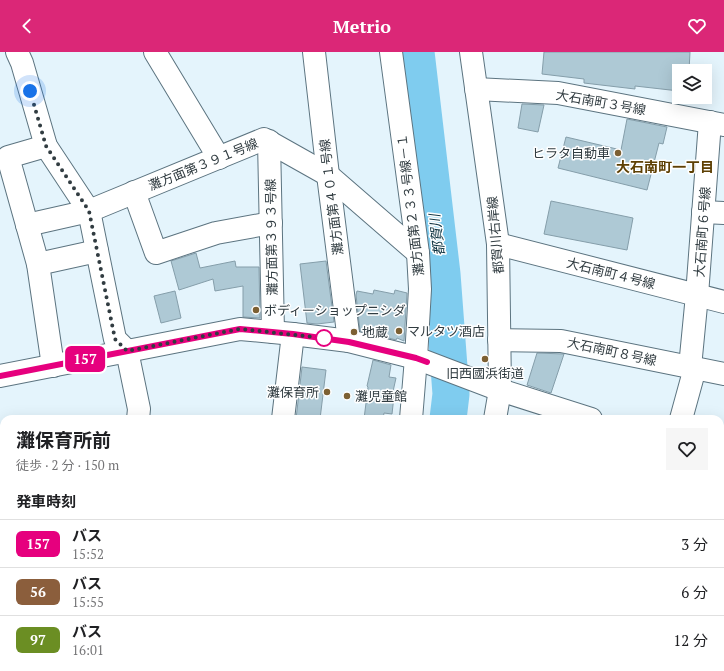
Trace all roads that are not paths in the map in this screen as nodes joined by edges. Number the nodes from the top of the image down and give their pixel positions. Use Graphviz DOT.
graph roads {
  1 [pos="17,52"];
  2 [pos="155,52"];
  3 [pos="314,52"];
  4 [pos="391,52"];
  5 [pos="471,52"];
  6 [pos="476,89"];
  7 [pos="717,123"];
  8 [pos="269,141"];
  9 [pos="46,146"];
  10 [pos="219,158"];
  11 [pos="328,175"];
  12 [pos="134,192"];
  13 [pos="89,211"];
  14 [pos="714,212"];
  15 [pos="271,223"];
  16 [pos="27,225"];
  17 [pos="498,244"];
  18 [pos="97,251"];
  19 [pos="418,253"];
  20 [pos="38,264"];
  21 [pos="697,295"];
  22 [pos="724,302"];
  23 [pos="283,333"];
  24 [pos="499,340"];
  25 [pos="349,342"];
  26 [pos="127,351"];
  27 [pos="422,360"];
  28 [pos="53,366"];
  29 [pos="692,368"];
  30 [pos="724,374"];
  31 [pos="0,376"];
  32 [pos="500,390"];
  33 [pos="560,414"];
  34 [pos="138,415"];
  35 [pos="279,415"];
  36 [pos="412,415"];
  37 [pos="496,415"];
  38 [pos="682,415"];
  1 -- 9 [label="street"];
  2 -- 10 [label="street"];
  3 -- 11 [label="street, 灘方面第４０１号線"];
  4 -- 19 [label="street, 灘方面第２３３号線－１"];
  5 -- 6 [label="street, 都賀川右岸線"];
  6 -- 7 [label="street, 大石南町３号線"];
  6 -- 17 [label="street, 都賀川右岸線"];
  7 -- 14 [label="street, 大石南町６号線"];
  8 -- 10 [label="street, 灘方面第３９１号線"];
  8 -- 11 [label="street, 灘方面第３９１号線"];
  8 -- 15 [label="street, 灘方面第３９３号線"];
  9 -- 13 [label="street"];
  9 -- 16 [label="street"];
  10 -- 12 [label="street, 灘方面第３９１号線"];
  11 -- 19 [label="street, 灘方面第３９１号線"];
  11 -- 25 [label="street, 灘方面第４０１号線"];
  12 -- 13 [label="street, 灘方面第３９１号線"];
  12 -- 15 [label="street"];
  13 -- 16 [label="street, 灘方面第３９１号線"];
  13 -- 18 [label="street"];
  14 -- 21 [label="street, 大石南町６号線"];
  15 -- 23 [label="street, 灘方面第３９３号線"];
  16 -- 20 [label="street"];
  17 -- 21 [label="street, 大石南町４号線"];
  17 -- 24 [label="street, 都賀川右岸線"];
  18 -- 20 [label="street"];
  18 -- 26 [label="street"];
  19 -- 27 [label="street, 灘方面第２３３号線－１"];
  20 -- 28 [label="street"];
  21 -- 22 [label="street, 大石南町４号線"];
  21 -- 29 [label="street, 大石南町６号線"];
  23 -- 25 [label="street"];
  23 -- 26 [label="street"];
  23 -- 35 [label="street, 灘方面第３９３号線"];
  24 -- 29 [label="street, 大石南町８号線"];
  24 -- 32 [label="street, 都賀川右岸線"];
  25 -- 27 [label="street"];
  26 -- 28 [label="street"];
  26 -- 34 [label="street"];
  27 -- 32 [label="street"];
  27 -- 36 [label="street, 灘方面第２３３号線－１"];
  28 -- 31 [label="street"];
  29 -- 30 [label="street, 大石南町８号線"];
  29 -- 38 [label="street, 大石南町６号線"];
  32 -- 33 [label="street"];
  32 -- 37 [label="street, 都賀川右岸線"];
}
